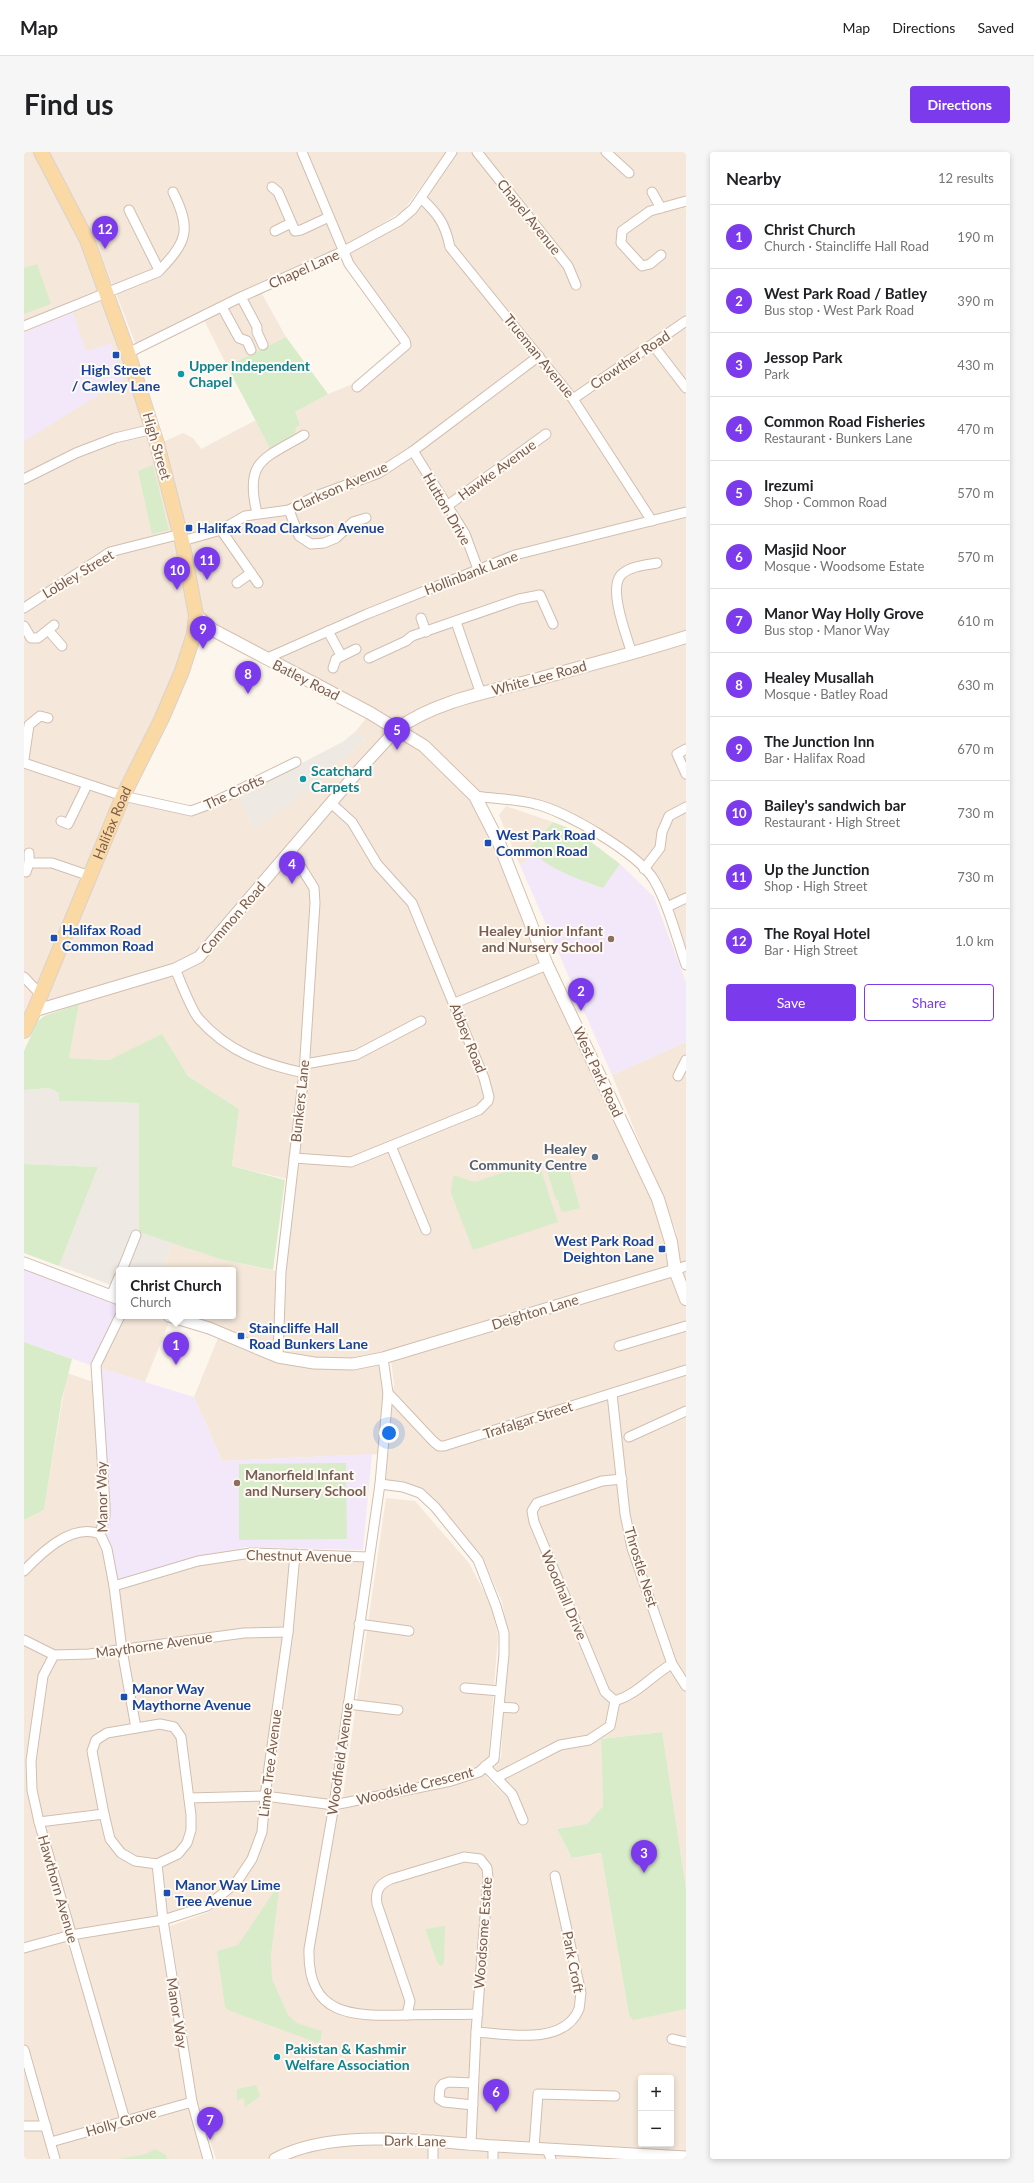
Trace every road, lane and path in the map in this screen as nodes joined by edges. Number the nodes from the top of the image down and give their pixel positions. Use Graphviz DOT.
graph roads {
  1 [pos="41,152"];
  2 [pos="302,152"];
  3 [pos="452,152"];
  4 [pos="477,152"];
  5 [pos="606,152"];
  6 [pos="629,173"];
  7 [pos="272,187"];
  8 [pos="174,192"];
  9 [pos="652,192"];
  10 [pos="421,198"];
  11 [pos="686,201"];
  12 [pos="660,208"];
  13 [pos="129,210"];
  14 [pos="329,217"];
  15 [pos="290,223"];
  16 [pos="275,231"];
  17 [pos="344,251"];
  18 [pos="661,255"];
  19 [pos="159,270"];
  20 [pos="576,285"];
  21 [pos="106,293"];
  22 [pos="241,297"];
  23 [pos="222,307"];
  24 [pos="686,322"];
  25 [pos="24,326"];
  26 [pos="263,345"];
  27 [pos="653,345"];
  28 [pos="251,350"];
  29 [pos="128,353"];
  30 [pos="539,356"];
  31 [pos="357,387"];
  32 [pos="686,388"];
  33 [pos="573,399"];
  34 [pos="153,429"];
  35 [pos="546,434"];
  36 [pos="305,436"];
  37 [pos="413,451"];
  38 [pos="24,480"];
  39 [pos="448,506"];
  40 [pos="289,510"];
  41 [pos="686,512"];
  42 [pos="257,513"];
  43 [pos="366,518"];
  44 [pos="652,521"];
  45 [pos="221,530"];
  46 [pos="182,537"];
  47 [pos="657,562"];
  48 [pos="478,569"];
  49 [pos="251,573"];
  50 [pos="237,583"];
  51 [pos="258,583"];
  52 [pos="24,608"];
  53 [pos="196,615"];
  54 [pos="421,618"];
  55 [pos="456,622"];
  56 [pos="553,624"];
  57 [pos="24,626"];
  58 [pos="328,631"];
  59 [pos="426,632"];
  60 [pos="686,637"];
  61 [pos="62,646"];
  62 [pos="356,649"];
  63 [pos="632,654"];
  64 [pos="341,656"];
  65 [pos="369,658"];
  66 [pos="265,659"];
  67 [pos="333,668"];
  68 [pos="481,694"];
  69 [pos="48,718"];
  70 [pos="397,729"];
  71 [pos="686,749"];
  72 [pos="24,758"];
  73 [pos="296,762"];
  74 [pos="24,763"];
  75 [pos="686,774"];
  76 [pos="87,785"];
  77 [pos="123,796"];
  78 [pos="475,796"];
  79 [pos="332,804"];
  80 [pos="686,807"];
  81 [pos="61,821"];
  82 [pos="291,851"];
  83 [pos="29,853"];
  84 [pos="644,869"];
  85 [pos="90,876"];
  86 [pos="686,898"];
  87 [pos="667,907"];
  88 [pos="547,965"];
  89 [pos="686,965"];
  90 [pos="176,969"];
  91 [pos="24,977"];
  92 [pos="41,995"];
  93 [pos="455,1003"];
  94 [pos="34,1011"];
  95 [pos="421,1021"];
  96 [pos="24,1031"];
  97 [pos="686,1060"];
  98 [pos="304,1069"];
  99 [pos="678,1076"];
  100 [pos="391,1146"];
  101 [pos="294,1158"];
  102 [pos="426,1230"];
  103 [pos="136,1235"];
  104 [pos="24,1263"];
  105 [pos="123,1267"];
  106 [pos="681,1268"];
  107 [pos="115,1297"];
  108 [pos="686,1299"];
  109 [pos="119,1319"];
  110 [pos="179,1319"];
  111 [pos="686,1326"];
  112 [pos="619,1346"];
  113 [pos="278,1357"];
  114 [pos="383,1358"];
  115 [pos="686,1370"];
  116 [pos="388,1393"];
  117 [pos="612,1394"];
  118 [pos="686,1411"];
  119 [pos="629,1437"];
  120 [pos="622,1479"];
  121 [pos="380,1484"];
  122 [pos="100,1534"];
  123 [pos="295,1554"];
  124 [pos="368,1557"];
  125 [pos="24,1571"];
  126 [pos="114,1586"];
  127 [pos="359,1624"];
  128 [pos="410,1631"];
  129 [pos="288,1632"];
  130 [pos="24,1640"];
  131 [pos="122,1650"];
  132 [pos="54,1655"];
  133 [pos="672,1664"];
  134 [pos="686,1686"];
  135 [pos="465,1688"];
  136 [pos="500,1691"];
  137 [pos="615,1701"];
  138 [pos="348,1704"];
  139 [pos="499,1707"];
  140 [pos="514,1708"];
  141 [pos="398,1710"];
  142 [pos="136,1728"];
  143 [pos="485,1766"];
  144 [pos="498,1777"];
  145 [pos="264,1796"];
  146 [pos="189,1798"];
  147 [pos="334,1805"];
  148 [pos="104,1814"];
  149 [pos="523,1820"];
  150 [pos="39,1822"];
  151 [pos="157,1864"];
  152 [pos="555,1876"];
  153 [pos="163,1920"];
  154 [pos="71,1935"];
  155 [pos="24,1948"];
  156 [pos="478,2014"];
  157 [pos="407,2015"];
  158 [pos="476,2032"];
  159 [pos="672,2039"];
  160 [pos="686,2042"];
  161 [pos="24,2050"];
  162 [pos="473,2083"];
  163 [pos="615,2096"];
  164 [pos="192,2102"];
  165 [pos="473,2105"];
  166 [pos="125,2120"];
  167 [pos="24,2126"];
  168 [pos="46,2126"];
  169 [pos="433,2140"];
  170 [pos="51,2142"];
  171 [pos="471,2143"];
  172 [pos="493,2146"];
  173 [pos="534,2148"];
  174 [pos="549,2154"];
  175 [pos="686,2157"];
  176 [pos="55,2159"];
  177 [pos="208,2159"];
  178 [pos="275,2159"];
  179 [pos="433,2159"];
  180 [pos="493,2159"];
  1 -- 21 [label="main road, High Street"];
  2 -- 14 [label="street"];
  3 -- 10 [label="street, Chapel Lane"];
  4 -- 20 [label="street, Chapel Avenue"];
  5 -- 6 [label="street"];
  7 -- 15 [label="street"];
  8 -- 19 [label="street"];
  9 -- 12 [label="street"];
  10 -- 17 [label="street, Chapel Lane"];
  10 -- 30 [label="street, Trueman Avenue"];
  11 -- 12 [label="street"];
  12 -- 18 [label="street"];
  13 -- 19 [label="street"];
  14 -- 15 [label="street"];
  14 -- 17 [label="street"];
  15 -- 16 [label="street"];
  17 -- 22 [label="street, Chapel Lane"];
  17 -- 31 [label="street"];
  19 -- 21 [label="street"];
  21 -- 25 [label="street"];
  21 -- 29 [label="main road, High Street"];
  22 -- 23 [label="street, Chapel Lane"];
  22 -- 26 [label="street"];
  23 -- 28 [label="street"];
  23 -- 29 [label="street, Chapel Lane"];
  24 -- 27 [label="street, Crowther Road"];
  27 -- 32 [label="street"];
  27 -- 33 [label="street, Crowther Road"];
  29 -- 34 [label="main road, High Street"];
  30 -- 33 [label="street, Trueman Avenue"];
  30 -- 37 [label="street, Clarkson Avenue"];
  33 -- 44 [label="street, Trueman Avenue"];
  34 -- 38 [label="street"];
  34 -- 46 [label="main road, High Street"];
  35 -- 39 [label="street, Hawke Avenue"];
  36 -- 42 [label="street"];
  37 -- 39 [label="street, Hutton Drive"];
  37 -- 40 [label="street, Clarkson Avenue"];
  39 -- 48 [label="street, Hutton Drive"];
  40 -- 42 [label="street, Clarkson Avenue"];
  40 -- 43 [label="street"];
  41 -- 44 [label="street, Hollinbank Lane"];
  42 -- 45 [label="street, Clarkson Avenue"];
  44 -- 48 [label="street, Hollinbank Lane"];
  45 -- 46 [label="street, Clarkson Avenue"];
  45 -- 49 [label="street"];
  46 -- 52 [label="street, Lobley Street"];
  46 -- 53 [label="main road, High Street"];
  47 -- 63 [label="street"];
  48 -- 58 [label="street, Hollinbank Lane"];
  49 -- 50 [label="street"];
  49 -- 51 [label="street"];
  53 -- 66 [label="main road, Batley Road"];
  53 -- 77 [label="main road, Halifax Road"];
  54 -- 59 [label="street"];
  55 -- 56 [label="street"];
  55 -- 59 [label="street"];
  55 -- 68 [label="street"];
  57 -- 61 [label="street"];
  58 -- 64 [label="street"];
  58 -- 66 [label="street, Hollinbank Lane"];
  59 -- 65 [label="street"];
  60 -- 63 [label="main road, White Lee Road"];
  62 -- 64 [label="street"];
  63 -- 68 [label="main road, White Lee Road"];
  64 -- 67 [label="street"];
  66 -- 70 [label="main road, Batley Road"];
  68 -- 70 [label="main road, White Lee Road"];
  69 -- 72 [label="street"];
  70 -- 78 [label="main road, West Park Road"];
  70 -- 79 [label="street, Common Road"];
  71 -- 75 [label="street"];
  73 -- 77 [label="street, The Crofts"];
  74 -- 76 [label="street, The Crofts"];
  76 -- 77 [label="street, The Crofts"];
  76 -- 81 [label="street"];
  77 -- 85 [label="main road, Halifax Road"];
  78 -- 84 [label="street"];
  78 -- 88 [label="main road, West Park Road"];
  79 -- 82 [label="street, Common Road"];
  79 -- 93 [label="street, Abbey Road"];
  80 -- 84 [label="street"];
  82 -- 90 [label="street, Common Road"];
  82 -- 98 [label="street, Bunkers Lane"];
  83 -- 85 [label="street"];
  84 -- 87 [label="street"];
  85 -- 92 [label="main road, Halifax Road"];
  86 -- 87 [label="street"];
  87 -- 89 [label="street"];
  88 -- 93 [label="street"];
  88 -- 106 [label="main road, West Park Road"];
  90 -- 94 [label="street, Common Road"];
  90 -- 98 [label="street"];
  91 -- 92 [label="street"];
  92 -- 94 [label="main road, Halifax Road"];
  93 -- 100 [label="street, Abbey Road"];
  94 -- 96 [label="main road, Halifax Road"];
  95 -- 98 [label="street"];
  97 -- 99 [label="street"];
  98 -- 101 [label="street, Bunkers Lane"];
  100 -- 101 [label="street, Abbey Road"];
  100 -- 102 [label="street"];
  101 -- 113 [label="street, Bunkers Lane"];
  103 -- 105 [label="street"];
  104 -- 107 [label="street"];
  106 -- 108 [label="main road, West Park Road"];
  106 -- 114 [label="street, Deighton Lane"];
  109 -- 122 [label="street, Manor Way"];
  110 -- 113 [label="street, Deighton Lane"];
  111 -- 112 [label="street"];
  113 -- 114 [label="street, Deighton Lane"];
  114 -- 116 [label="street, Woodfield Avenue"];
  115 -- 117 [label="street, Trafalgar Street"];
  116 -- 117 [label="street, Trafalgar Street"];
  116 -- 121 [label="street, Woodfield Avenue"];
  117 -- 120 [label="street, Throstle Nest"];
  118 -- 119 [label="street"];
  120 -- 133 [label="street, Throstle Nest"];
  120 -- 137 [label="street, Woodhall Drive"];
  121 -- 124 [label="street, Woodfield Avenue"];
  121 -- 136 [label="street, Woodside Crescent"];
  122 -- 125 [label="street"];
  122 -- 126 [label="street, Manor Way"];
  123 -- 124 [label="street, Chestnut Avenue"];
  123 -- 126 [label="street, Chestnut Avenue"];
  123 -- 129 [label="street, Lime Tree Avenue"];
  124 -- 127 [label="street, Woodfield Avenue"];
  126 -- 131 [label="street, Manor Way"];
  127 -- 128 [label="street"];
  127 -- 138 [label="street, Woodfield Avenue"];
  129 -- 131 [label="street, Maythorne Avenue"];
  129 -- 145 [label="street, Lime Tree Avenue"];
  130 -- 132 [label="street, Maythorne Avenue"];
  131 -- 132 [label="street, Maythorne Avenue"];
  131 -- 142 [label="street, Manor Way"];
  132 -- 150 [label="street, Hawthorn Avenue"];
  133 -- 134 [label="street, Throstle Nest"];
  133 -- 137 [label="street"];
  135 -- 136 [label="street"];
  136 -- 139 [label="street, Woodside Crescent"];
  137 -- 144 [label="street"];
  138 -- 141 [label="street"];
  138 -- 147 [label="street, Woodfield Avenue"];
  139 -- 140 [label="street"];
  139 -- 143 [label="street, Woodside Crescent"];
  142 -- 146 [label="street"];
  142 -- 148 [label="street"];
  143 -- 144 [label="street"];
  143 -- 147 [label="street, Woodside Crescent"];
  144 -- 149 [label="street"];
  145 -- 146 [label="street, Woodside Crescent"];
  145 -- 147 [label="street, Woodside Crescent"];
  145 -- 153 [label="street, Lime Tree Avenue"];
  146 -- 151 [label="street"];
  147 -- 157 [label="street, Woodfield Avenue"];
  148 -- 150 [label="street"];
  148 -- 151 [label="street"];
  150 -- 154 [label="street, Hawthorn Avenue"];
  151 -- 153 [label="street, Manor Way"];
  152 -- 158 [label="street, Park Croft"];
  153 -- 154 [label="street, Lime Tree Avenue"];
  153 -- 164 [label="street, Manor Way"];
  154 -- 155 [label="street, Lime Tree Avenue"];
  154 -- 166 [label="street, Hawthorn Avenue"];
  156 -- 157 [label="street, Woodfield Avenue"];
  156 -- 157 [label="street, Woodsome Estate"];
  156 -- 158 [label="street, Woodsome Estate"];
  158 -- 162 [label="street, Woodsome Estate"];
  159 -- 160 [label="street"];
  161 -- 168 [label="street"];
  162 -- 165 [label="street, Woodsome Estate"];
  162 -- 165 [label="street"];
  163 -- 173 [label="street"];
  164 -- 166 [label="street, Holly Grove"];
  164 -- 177 [label="street, Manor Way"];
  165 -- 171 [label="street, Woodsome Estate"];
  166 -- 170 [label="street, Holly Grove"];
  167 -- 168 [label="street"];
  168 -- 170 [label="street"];
  169 -- 171 [label="street, Dark Lane"];
  169 -- 178 [label="street, Dark Lane"];
  169 -- 179 [label="street"];
  170 -- 176 [label="street"];
  171 -- 172 [label="street, Dark Lane"];
  172 -- 173 [label="street, Dark Lane"];
  172 -- 180 [label="street"];
  173 -- 174 [label="street, Dark Lane"];
  174 -- 175 [label="street, Dark Lane"];
}
